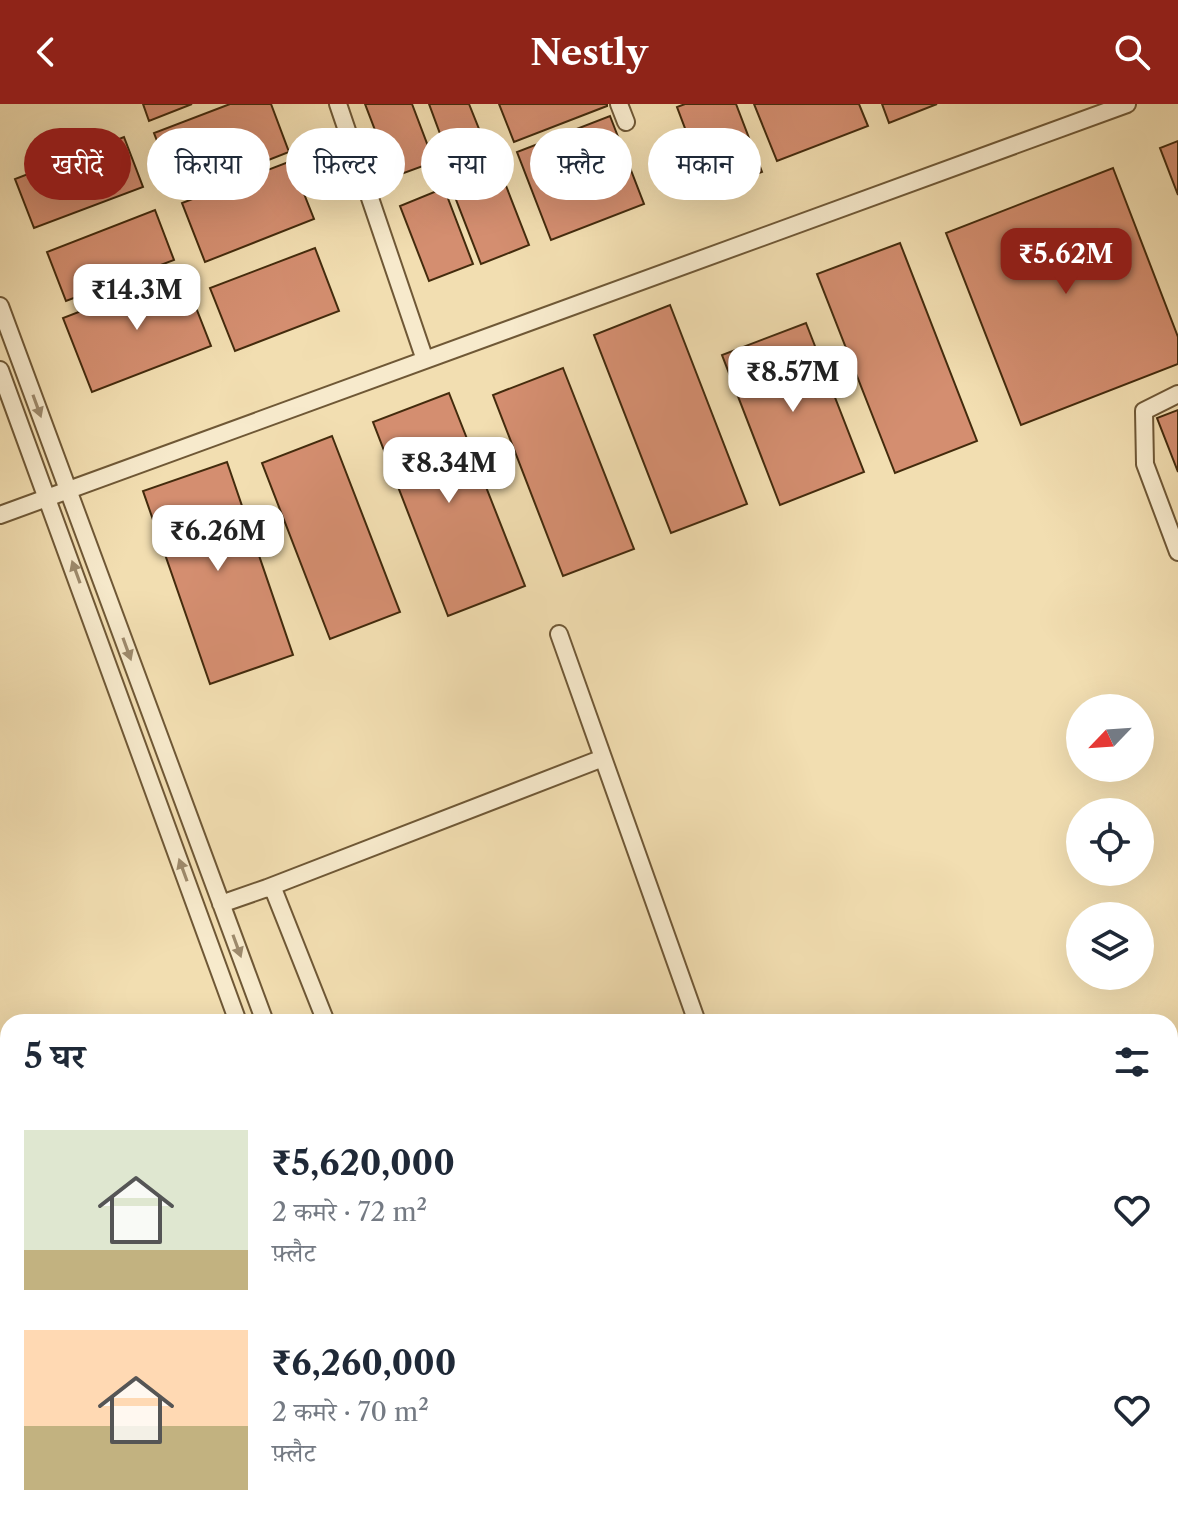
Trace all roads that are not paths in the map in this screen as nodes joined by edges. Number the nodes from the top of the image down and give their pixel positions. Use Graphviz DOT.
graph roads {
  1 [pos="338,104"];
  2 [pos="619,104"];
  3 [pos="1127,104"];
  4 [pos="626,122"];
  5 [pos="0,306"];
  6 [pos="425,360"];
  7 [pos="0,370"];
  8 [pos="1178,394"];
  9 [pos="68,490"];
  10 [pos="48,497"];
  11 [pos="0,515"];
  12 [pos="1178,552"];
  13 [pos="559,634"];
  14 [pos="603,758"];
  15 [pos="267,888"];
  16 [pos="221,904"];
  17 [pos="235,1014"];
  18 [pos="262,1014"];
  19 [pos="323,1014"];
  20 [pos="694,1014"];
  1 -- 6 [label="lane"];
  2 -- 4 [label="lane"];
  3 -- 6 [label="lane"];
  5 -- 9 [label="lane, one-way"];
  6 -- 9 [label="lane"];
  7 -- 10 [label="lane"];
  8 -- 12 [label="lane"];
  9 -- 10 [label="lane"];
  9 -- 16 [label="lane, one-way"];
  10 -- 11 [label="lane"];
  17 -- 10 [label="lane, one-way"];
  13 -- 14 [label="lane"];
  14 -- 15 [label="lane"];
  14 -- 20 [label="lane"];
  15 -- 16 [label="lane"];
  15 -- 19 [label="lane"];
  16 -- 18 [label="lane, one-way"];
}
